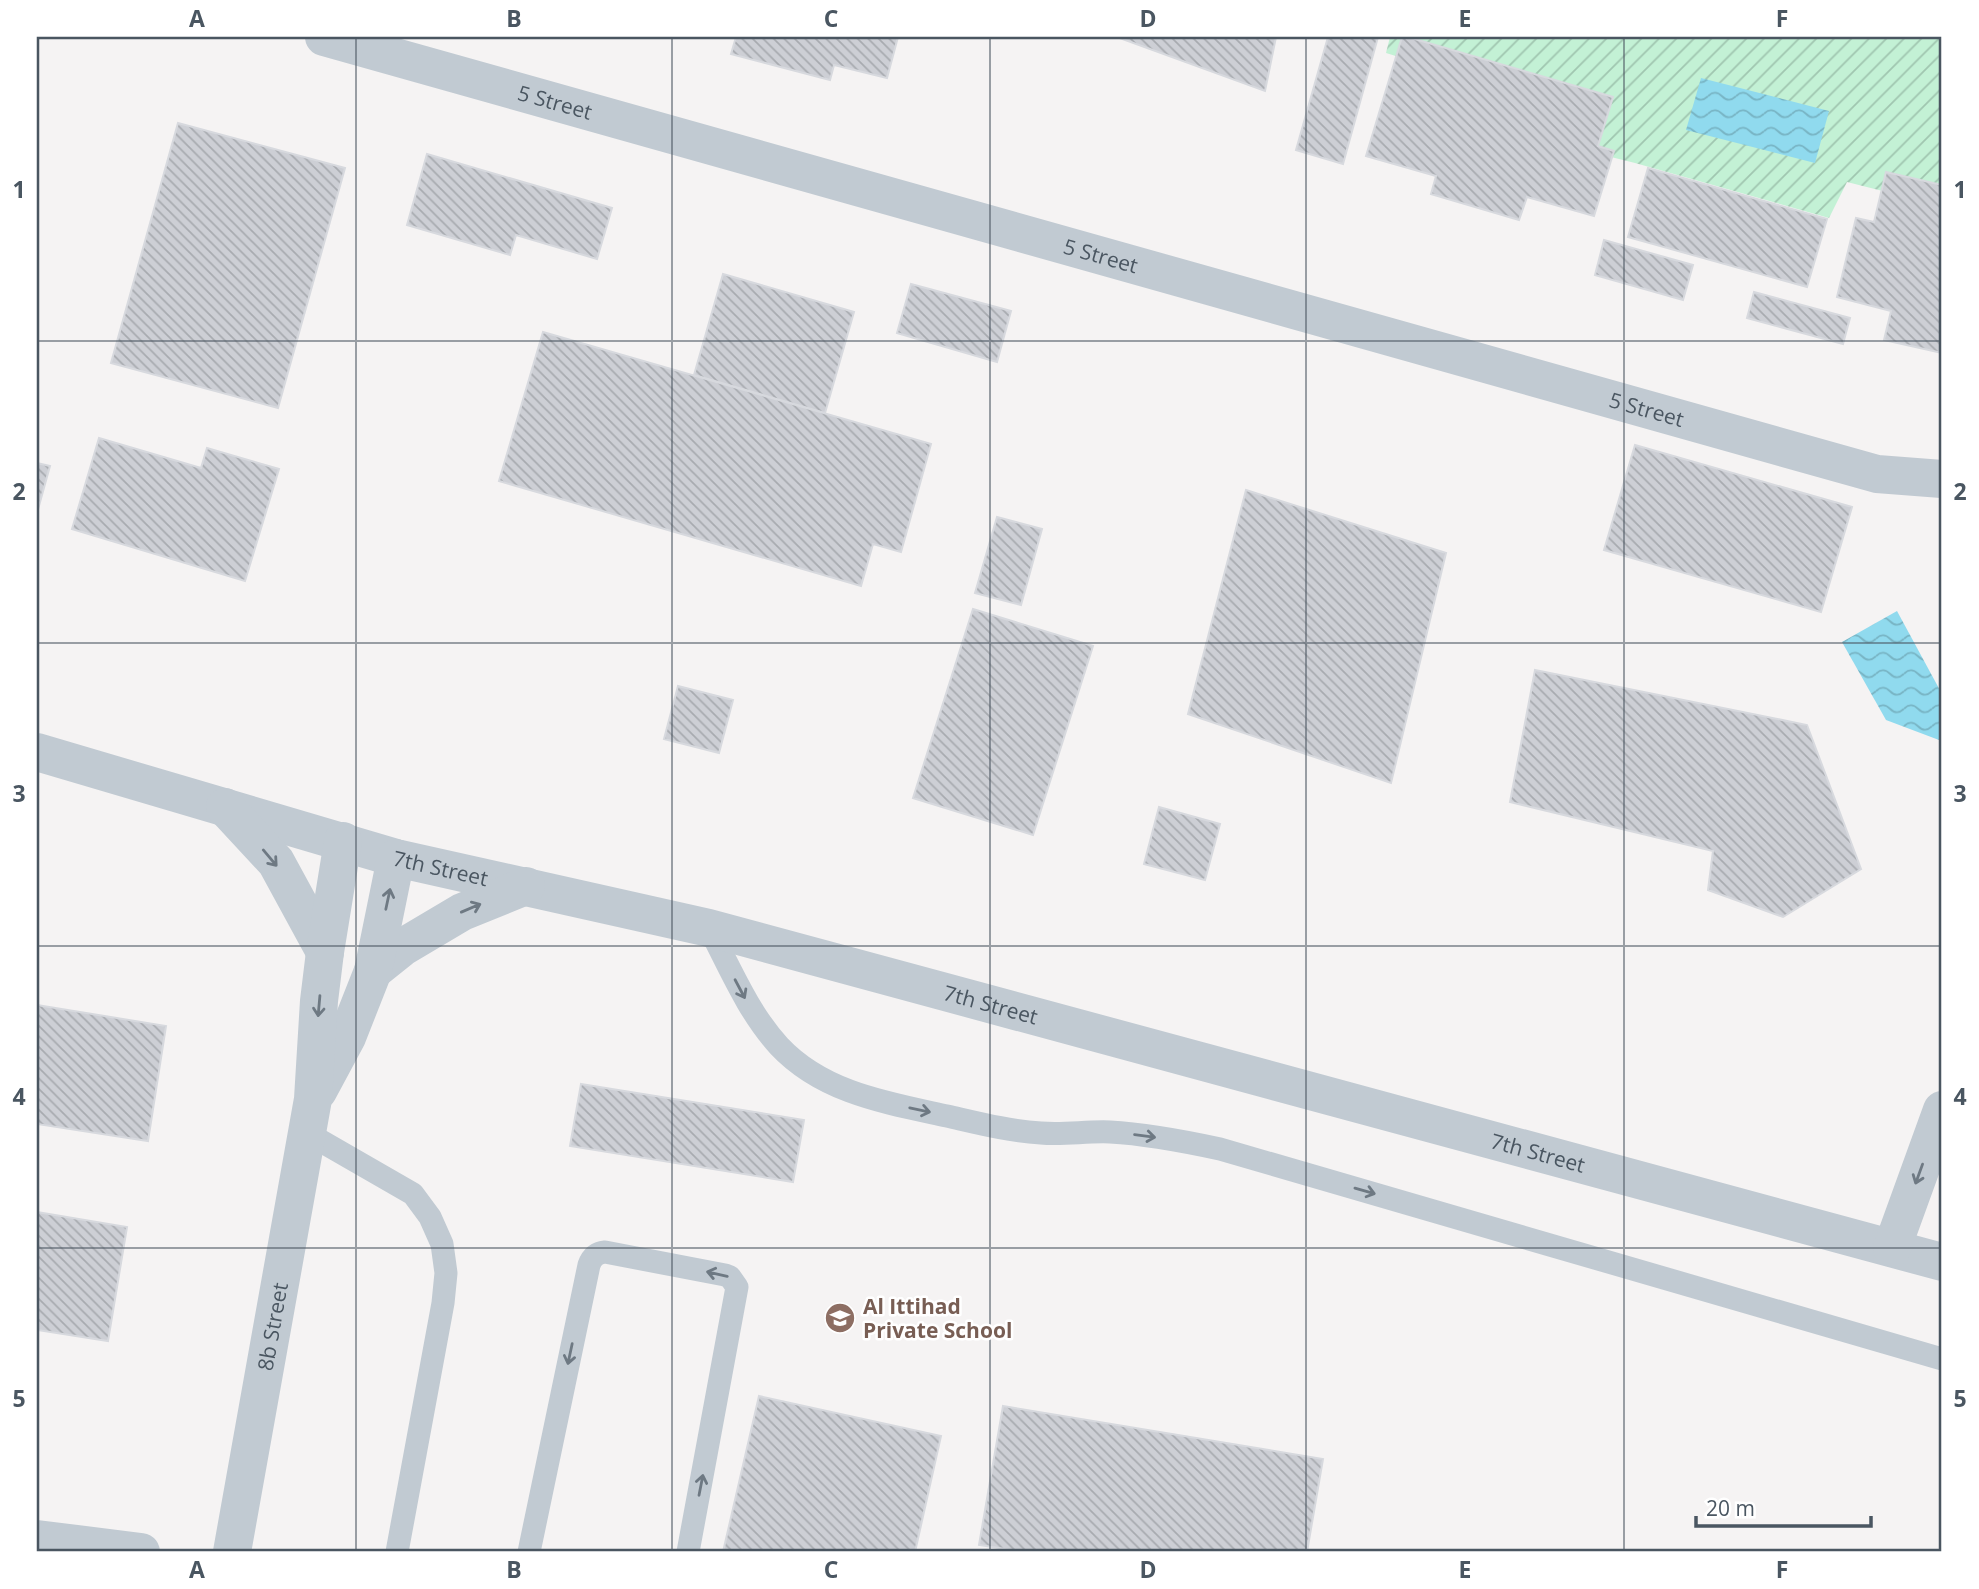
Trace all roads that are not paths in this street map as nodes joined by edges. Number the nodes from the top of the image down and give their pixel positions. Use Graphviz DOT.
graph roads {
  1 [pos="324,37"];
  2 [pos="1877,474"];
  3 [pos="1942,479"];
  4 [pos="1942,506"];
  5 [pos="37,752"];
  6 [pos="225,807"];
  7 [pos="343,841"];
  8 [pos="396,858"];
  9 [pos="526,886"];
  10 [pos="709,928"];
  11 [pos="325,952"];
  12 [pos="373,971"];
  13 [pos="1942,1110"];
  14 [pos="310,1116"];
  15 [pos="1892,1248"];
  16 [pos="1942,1262"];
  17 [pos="1942,1359"];
  18 [pos="37,1539"];
  19 [pos="141,1552"];
  20 [pos="232,1552"];
  21 [pos="397,1552"];
  22 [pos="529,1552"];
  23 [pos="688,1552"];
  1 -- 2 [label="street, 5 Street"];
  2 -- 3 [label="street, 5 Street"];
  2 -- 4 [label="street, 5 Street"];
  5 -- 6 [label="street, 7th Street"];
  6 -- 7 [label="street, 7th Street"];
  6 -- 11 [label="street, one-way"];
  7 -- 8 [label="street, 7th Street"];
  7 -- 11 [label="street, 8b Street"];
  8 -- 9 [label="street, 7th Street"];
  12 -- 8 [label="street, 8b Street, one-way"];
  9 -- 10 [label="street, 7th Street"];
  12 -- 9 [label="street, 8b Street, one-way"];
  10 -- 15 [label="street, 7th Street"];
  10 -- 17 [label="lane, one-way"];
  11 -- 14 [label="street, 8b Street, one-way"];
  12 -- 14 [label="street, 8b Street"];
  13 -- 15 [label="street, one-way"];
  14 -- 20 [label="street, 8b Street"];
  14 -- 21 [label="lane"];
  15 -- 16 [label="street, 7th Street"];
  18 -- 19 [label="street"];
  23 -- 22 [label="lane, one-way"];
}
